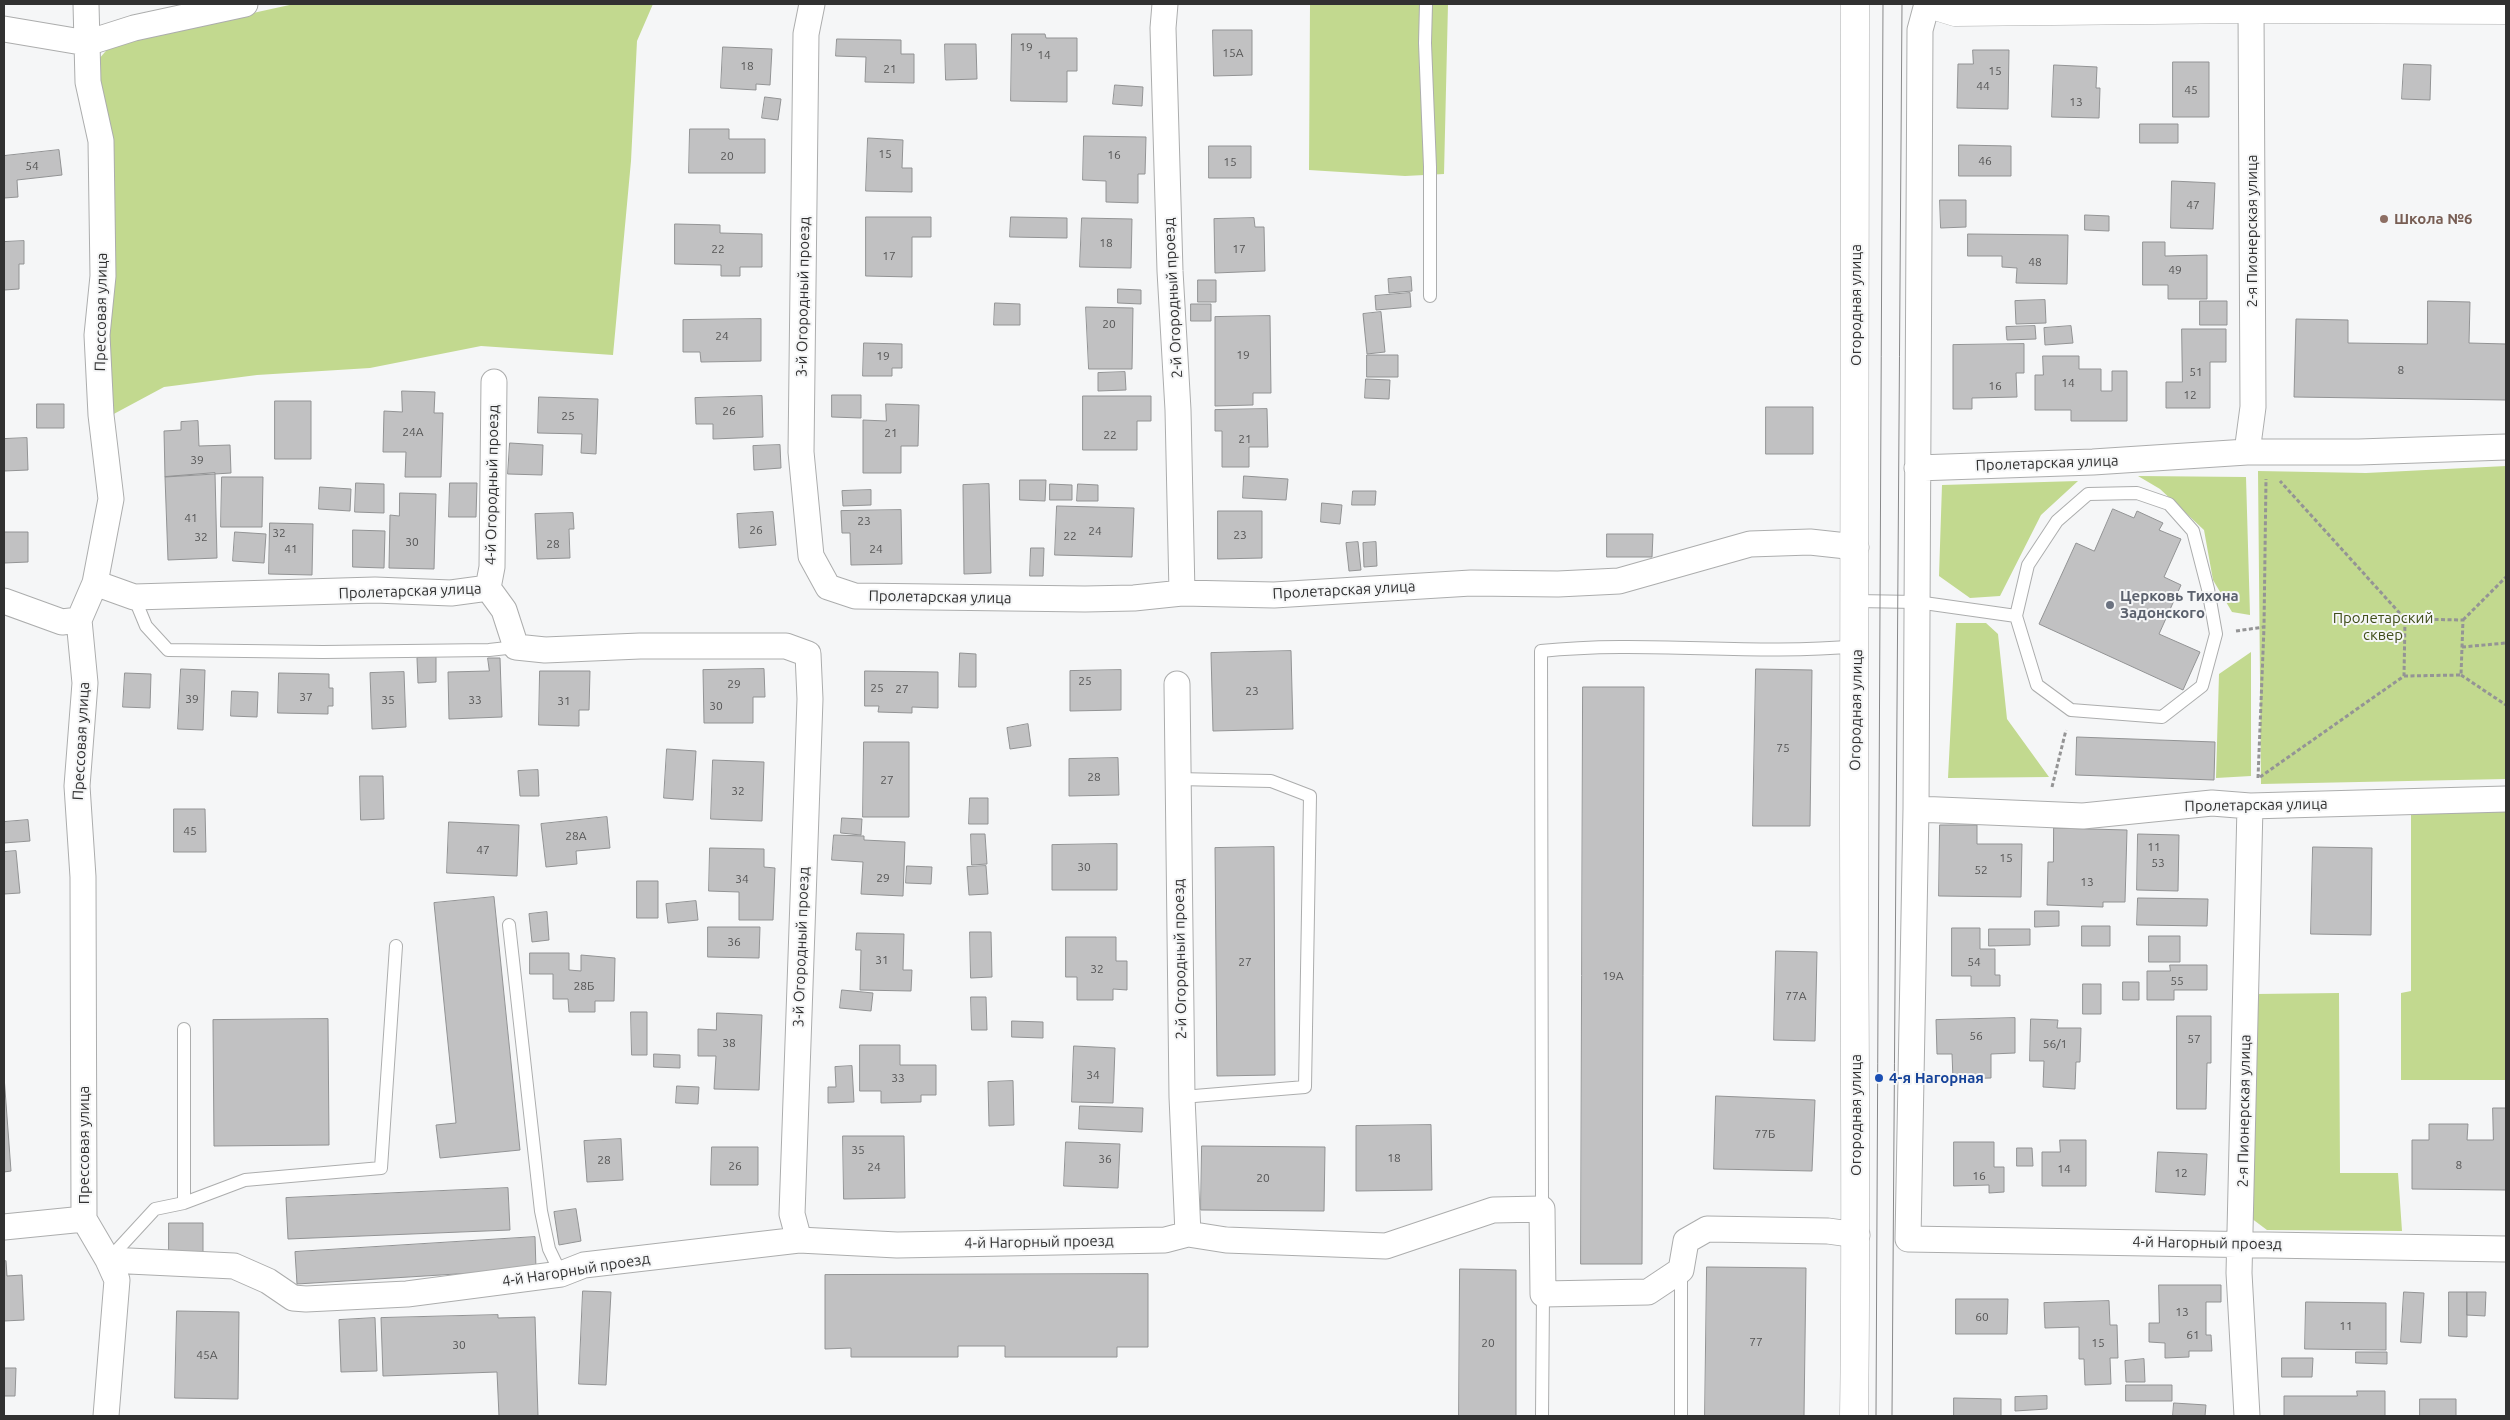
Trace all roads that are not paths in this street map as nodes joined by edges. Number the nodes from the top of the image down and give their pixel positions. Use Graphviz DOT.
graph roads {
  1 [pos="86,4"];
  2 [pos="244,4"];
  3 [pos="812,4"];
  4 [pos="1165,4"];
  5 [pos="1426,4"];
  6 [pos="1856,4"];
  7 [pos="1928,4"];
  8 [pos="2340,7"];
  9 [pos="2251,9"];
  10 [pos="2506,10"];
  11 [pos="4,29"];
  12 [pos="87,43"];
  13 [pos="1430,296"];
  14 [pos="494,382"];
  15 [pos="2506,447"];
  16 [pos="2248,452"];
  17 [pos="1918,468"];
  18 [pos="1856,547"];
  19 [pos="95,583"];
  20 [pos="828,587"];
  21 [pos="488,588"];
  22 [pos="1182,593"];
  23 [pos="134,597"];
  24 [pos="4,601"];
  25 [pos="1856,601"];
  26 [pos="1917,602"];
  27 [pos="2016,616"];
  28 [pos="79,620"];
  29 [pos="1856,646"];
  30 [pos="516,647"];
  31 [pos="1178,684"];
  32 [pos="1177,779"];
  33 [pos="2251,794"];
  34 [pos="2506,799"];
  35 [pos="1916,809"];
  36 [pos="509,925"];
  37 [pos="396,946"];
  38 [pos="184,1029"];
  39 [pos="1182,1097"];
  40 [pos="184,1203"];
  41 [pos="1542,1209"];
  42 [pos="84,1219"];
  43 [pos="4,1227"];
  44 [pos="1188,1234"];
  45 [pos="1857,1235"];
  46 [pos="799,1240"];
  47 [pos="2241,1243"];
  48 [pos="2506,1249"];
  49 [pos="108,1260"];
  50 [pos="1681,1270"];
  51 [pos="561,1274"];
  52 [pos="1543,1294"];
  53 [pos="106,1416"];
  54 [pos="1542,1416"];
  55 [pos="1682,1416"];
  56 [pos="1854,1416"];
  57 [pos="2247,1416"];
  1 -- 12 [label="street, Прессовая улица"];
  2 -- 12 [label="street"];
  3 -- 20 [label="street, 3-й Огородный проезд"];
  4 -- 22 [label="street, 2-й Огородный проезд"];
  5 -- 13 [label="lane"];
  6 -- 18 [label="street, Огородная улица"];
  7 -- 9 [label="street"];
  7 -- 17 [label="street"];
  8 -- 9 [label="street"];
  8 -- 10 [label="street"];
  9 -- 16 [label="street, 2-я Пионерская улица"];
  11 -- 12 [label="street"];
  12 -- 19 [label="street, Прессовая улица"];
  14 -- 21 [label="street, 4-й Огородный проезд"];
  15 -- 16 [label="street, Пролетарская улица"];
  16 -- 17 [label="street, Пролетарская улица"];
  17 -- 26 [label="street"];
  18 -- 22 [label="street, Пролетарская улица"];
  18 -- 25 [label="street, Огородная улица"];
  19 -- 23 [label="street, Пролетарская улица"];
  19 -- 28 [label="street, Прессовая улица"];
  20 -- 22 [label="street, Пролетарская улица"];
  21 -- 23 [label="street, Пролетарская улица"];
  21 -- 30 [label="street, Пролетарская улица"];
  23 -- 30 [label="lane"];
  24 -- 28 [label="street"];
  25 -- 26 [label="lane"];
  25 -- 29 [label="street, Огородная улица"];
  26 -- 27 [label="lane"];
  26 -- 35 [label="street"];
  27 -- 27 [label="lane"];
  28 -- 42 [label="street, Прессовая улица"];
  29 -- 41 [label="lane"];
  29 -- 45 [label="street, Огородная улица"];
  30 -- 46 [label="street, 3-й Огородный проезд"];
  31 -- 32 [label="street, 2-й Огородный проезд"];
  32 -- 39 [label="street, 2-й Огородный проезд"];
  32 -- 39 [label="lane"];
  33 -- 34 [label="street, Пролетарская улица"];
  33 -- 35 [label="street, Пролетарская улица"];
  33 -- 47 [label="street, 2-я Пионерская улица"];
  35 -- 47 [label="street, 4-й Нагорный проезд"];
  36 -- 51 [label="lane"];
  37 -- 40 [label="lane"];
  38 -- 40 [label="lane"];
  39 -- 44 [label="street, 2-й Огородный проезд"];
  40 -- 49 [label="lane"];
  41 -- 44 [label="street, 4-й Нагорный проезд"];
  41 -- 52 [label="street"];
  42 -- 43 [label="street"];
  42 -- 49 [label="street, Прессовая улица"];
  44 -- 46 [label="street, 4-й Нагорный проезд"];
  45 -- 50 [label="street"];
  45 -- 56 [label="street, Огородная улица"];
  46 -- 51 [label="street, 4-й Нагорный проезд"];
  47 -- 48 [label="street, 4-й Нагорный проезд"];
  47 -- 57 [label="street, 2-я Пионерская улица"];
  49 -- 51 [label="street, 4-й Нагорный проезд"];
  49 -- 53 [label="street, Прессовая улица"];
  50 -- 52 [label="street"];
  50 -- 55 [label="lane"];
  52 -- 54 [label="lane"];
}
